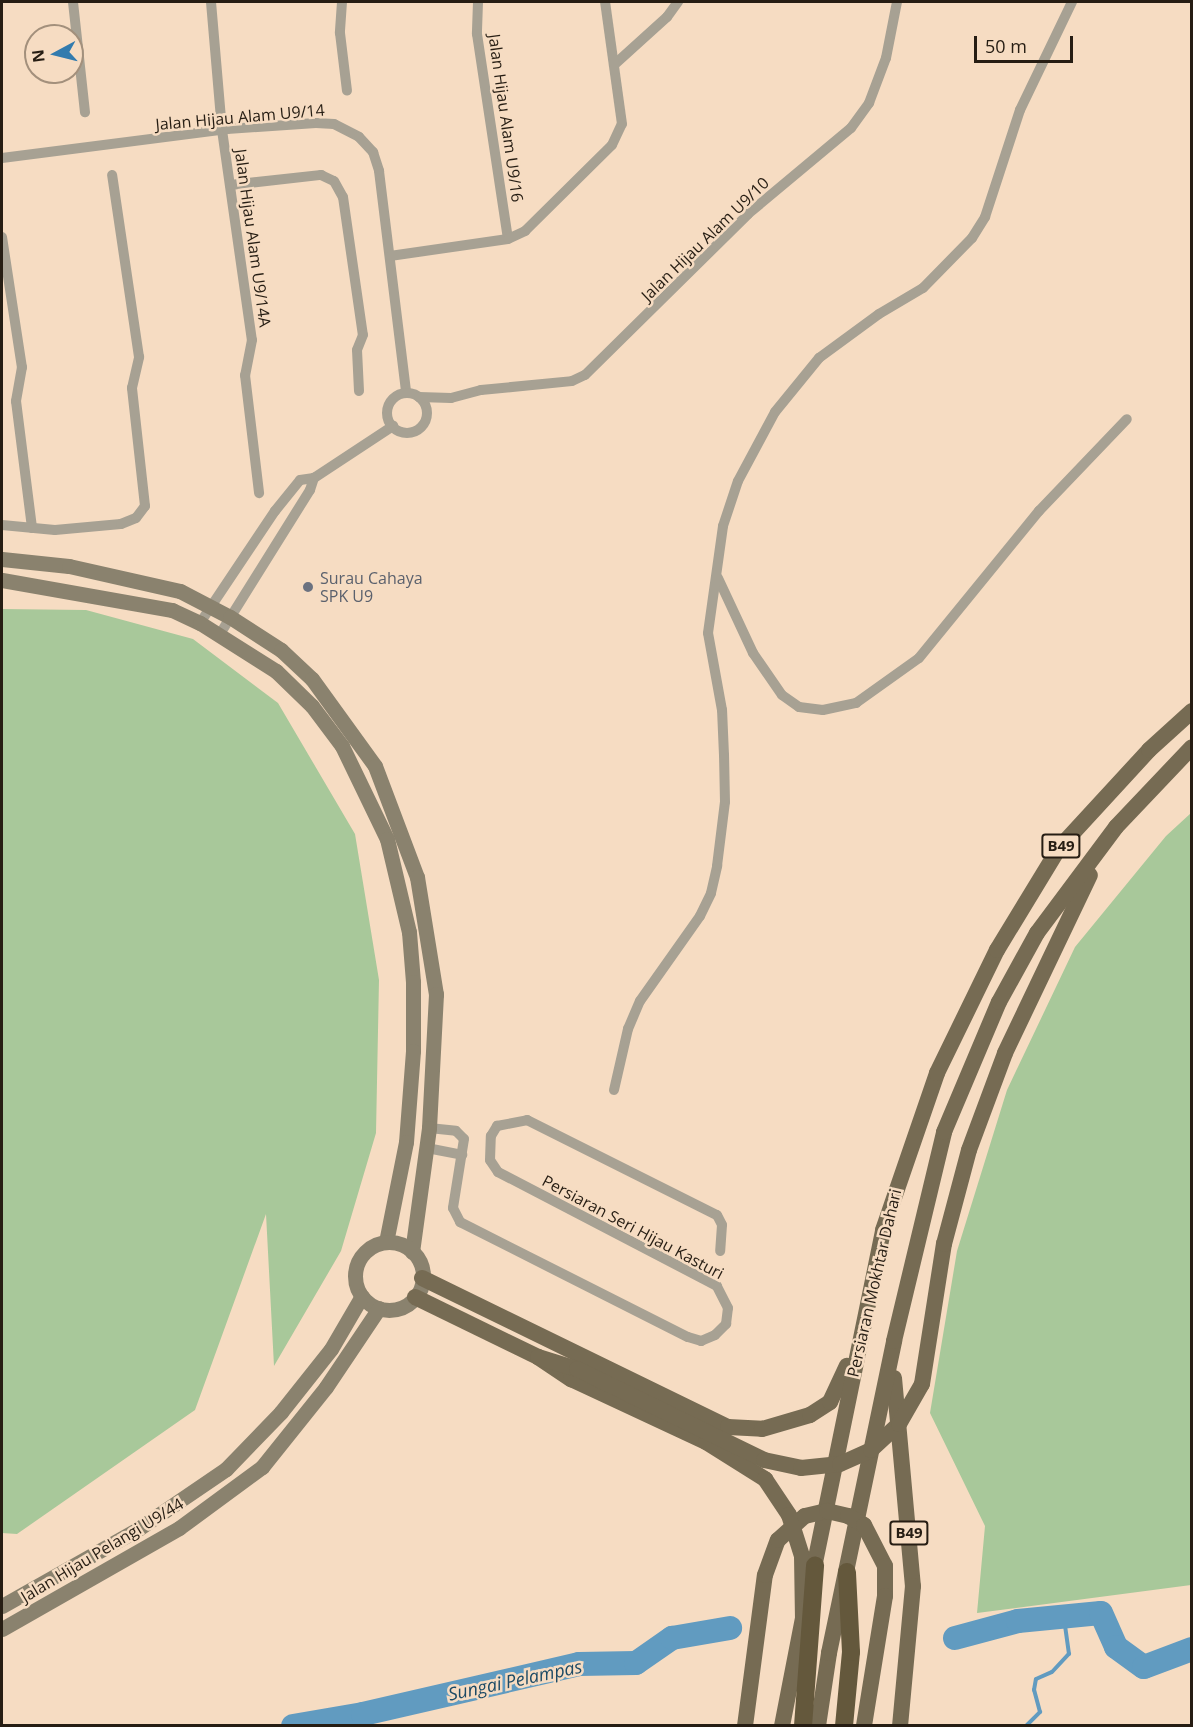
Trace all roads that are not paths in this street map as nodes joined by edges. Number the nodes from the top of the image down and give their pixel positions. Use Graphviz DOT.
graph roads {
  1 [pos="73,2"];
  2 [pos="211,2"];
  3 [pos="342,2"];
  4 [pos="478,2"];
  5 [pos="605,2"];
  6 [pos="678,2"];
  7 [pos="897,2"];
  8 [pos="1072,2"];
  9 [pos="615,64"];
  10 [pos="347,91"];
  11 [pos="86,112"];
  12 [pos="222,130"];
  13 [pos="2,158"];
  14 [pos="112,175"];
  15 [pos="230,185"];
  16 [pos="2,237"];
  17 [pos="508,239"];
  18 [pos="390,256"];
  19 [pos="360,391"];
  20 [pos="406,392"];
  21 [pos="419,397"];
  22 [pos="451,398"];
  23 [pos="1127,419"];
  24 [pos="425,422"];
  25 [pos="393,426"];
  26 [pos="314,478"];
  27 [pos="259,493"];
  28 [pos="2,525"];
  29 [pos="32,528"];
  30 [pos="2,559"];
  31 [pos="718,578"];
  32 [pos="2,580"];
  33 [pos="209,606"];
  34 [pos="230,617"];
  35 [pos="200,623"];
  36 [pos="220,634"];
  37 [pos="1191,711"];
  38 [pos="1191,747"];
  39 [pos="1116,827"];
  40 [pos="614,1090"];
  41 [pos="429,1128"];
  42 [pos="427,1148"];
  43 [pos="462,1155"];
  44 [pos="386,1242"];
  45 [pos="720,1251"];
  46 [pos="412,1252"];
  47 [pos="422,1278"];
  48 [pos="362,1296"];
  49 [pos="415,1298"];
  50 [pos="379,1308"];
  51 [pos="859,1340"];
  52 [pos="894,1341"];
  53 [pos="538,1357"];
  54 [pos="814,1565"];
  55 [pos="847,1572"];
  56 [pos="2,1606"];
  57 [pos="803,1619"];
  58 [pos="2,1629"];
  59 [pos="745,1725"];
  60 [pos="782,1725"];
  61 [pos="803,1725"];
  62 [pos="818,1725"];
  63 [pos="844,1725"];
  64 [pos="864,1725"];
  65 [pos="900,1725"];
  1 -- 11 [label="street"];
  2 -- 12 [label="street, Jalan Hijau Alam U9/14A"];
  3 -- 10 [label="street"];
  4 -- 17 [label="street, Jalan Hijau Alam U9/16"];
  5 -- 9 [label="street"];
  6 -- 9 [label="street"];
  7 -- 22 [label="street, Jalan Hijau Alam U9/10"];
  8 -- 31 [label="street"];
  9 -- 17 [label="street"];
  12 -- 13 [label="street, Jalan Hijau Alam U9/14"];
  12 -- 15 [label="street, Jalan Hijau Alam U9/14A"];
  12 -- 18 [label="street, Jalan Hijau Alam U9/14"];
  14 -- 29 [label="street"];
  15 -- 19 [label="street"];
  15 -- 27 [label="street, Jalan Hijau Alam U9/14A"];
  16 -- 29 [label="street"];
  17 -- 18 [label="street"];
  18 -- 20 [label="street, Jalan Hijau Alam U9/14"];
  20 -- 21 [label="street, Jalan Hijau Alam U9/10"];
  20 -- 25 [label="street"];
  21 -- 22 [label="street, Jalan Hijau Alam U9/10"];
  21 -- 24 [label="street"];
  22 -- 24 [label="street, Jalan Hijau Alam U9/10"];
  23 -- 31 [label="street"];
  24 -- 25 [label="street"];
  25 -- 26 [label="street"];
  26 -- 33 [label="street"];
  26 -- 34 [label="street"];
  28 -- 29 [label="street"];
  30 -- 33 [label="street"];
  31 -- 40 [label="street"];
  32 -- 35 [label="street"];
  33 -- 34 [label="street"];
  33 -- 35 [label="street"];
  34 -- 36 [label="street"];
  34 -- 41 [label="street"];
  35 -- 36 [label="street"];
  36 -- 44 [label="street"];
  37 -- 51 [label="main road, Persiaran Mokhtar Dahari / B49"];
  38 -- 39 [label="main road, Persiaran Mokhtar Dahari / B49"];
  39 -- 52 [label="main road, Persiaran Mokhtar Dahari / B49"];
  39 -- 53 [label="main road, bridge"];
  41 -- 42 [label="street"];
  41 -- 43 [label="street"];
  42 -- 43 [label="street"];
  42 -- 46 [label="street"];
  43 -- 45 [label="street, Persiaran Seri Hijau Kasturi"];
  44 -- 46 [label="street"];
  44 -- 48 [label="street"];
  46 -- 47 [label="street"];
  47 -- 49 [label="street"];
  47 -- 51 [label="main road"];
  48 -- 50 [label="street"];
  48 -- 56 [label="street, Jalan Hijau Pelangi U9/44"];
  49 -- 50 [label="street"];
  49 -- 53 [label="main road"];
  50 -- 58 [label="street, Jalan Hijau Pelangi U9/44"];
  51 -- 54 [label="main road, Persiaran Mokhtar Dahari / B49"];
  52 -- 55 [label="main road, Persiaran Mokhtar Dahari / B49"];
  52 -- 65 [label="main road, B49"];
  53 -- 57 [label="main road"];
  54 -- 57 [label="main road, Persiaran Mokhtar Dahari / B49"];
  54 -- 61 [label="highway"];
  55 -- 62 [label="main road, Persiaran Mokhtar Dahari / B49"];
  55 -- 63 [label="highway"];
  57 -- 60 [label="main road, Persiaran Mokhtar Dahari / B49"];
  59 -- 64 [label="main road, bridge"];
}
